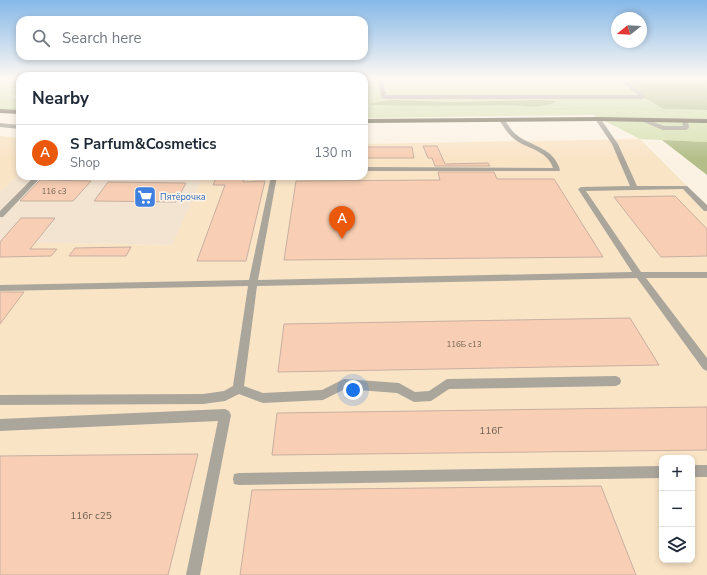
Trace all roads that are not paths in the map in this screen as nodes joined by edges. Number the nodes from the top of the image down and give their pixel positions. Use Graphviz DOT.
graph roads {
  1 [pos="0,111"];
  2 [pos="16,112"];
  3 [pos="598,119"];
  4 [pos="502,120"];
  5 [pos="643,120"];
  6 [pos="685,120"];
  7 [pos="368,121"];
  8 [pos="707,121"];
  9 [pos="0,125"];
  10 [pos="16,127"];
  11 [pos="368,169"];
  12 [pos="35,180"];
  13 [pos="273,180"];
  14 [pos="634,188"];
  15 [pos="707,208"];
  16 [pos="0,215"];
  17 [pos="639,275"];
  18 [pos="707,275"];
  19 [pos="253,284"];
  20 [pos="0,288"];
  21 [pos="707,366"];
  22 [pos="616,380"];
  23 [pos="238,389"];
  24 [pos="0,400"];
  25 [pos="0,424"];
  26 [pos="695,471"];
  27 [pos="707,471"];
  28 [pos="659,472"];
  29 [pos="239,479"];
  30 [pos="193,575"];
  1 -- 2 [label="main road"];
  3 -- 4 [label="main road"];
  3 -- 5 [label="main road"];
  3 -- 14 [label="lane"];
  4 -- 7 [label="main road"];
  4 -- 11 [label="lane"];
  5 -- 6 [label="main road"];
  5 -- 6 [label="lane"];
  6 -- 8 [label="main road"];
  9 -- 10 [label="lane"];
  12 -- 16 [label="lane"];
  13 -- 19 [label="lane"];
  14 -- 15 [label="lane"];
  14 -- 17 [label="lane"];
  17 -- 18 [label="lane"];
  17 -- 19 [label="lane"];
  17 -- 21 [label="lane"];
  19 -- 20 [label="lane"];
  19 -- 23 [label="lane"];
  22 -- 23 [label="lane"];
  23 -- 24 [label="lane"];
  25 -- 30 [label="lane"];
  26 -- 27 [label="lane"];
  28 -- 29 [label="lane"];
}
